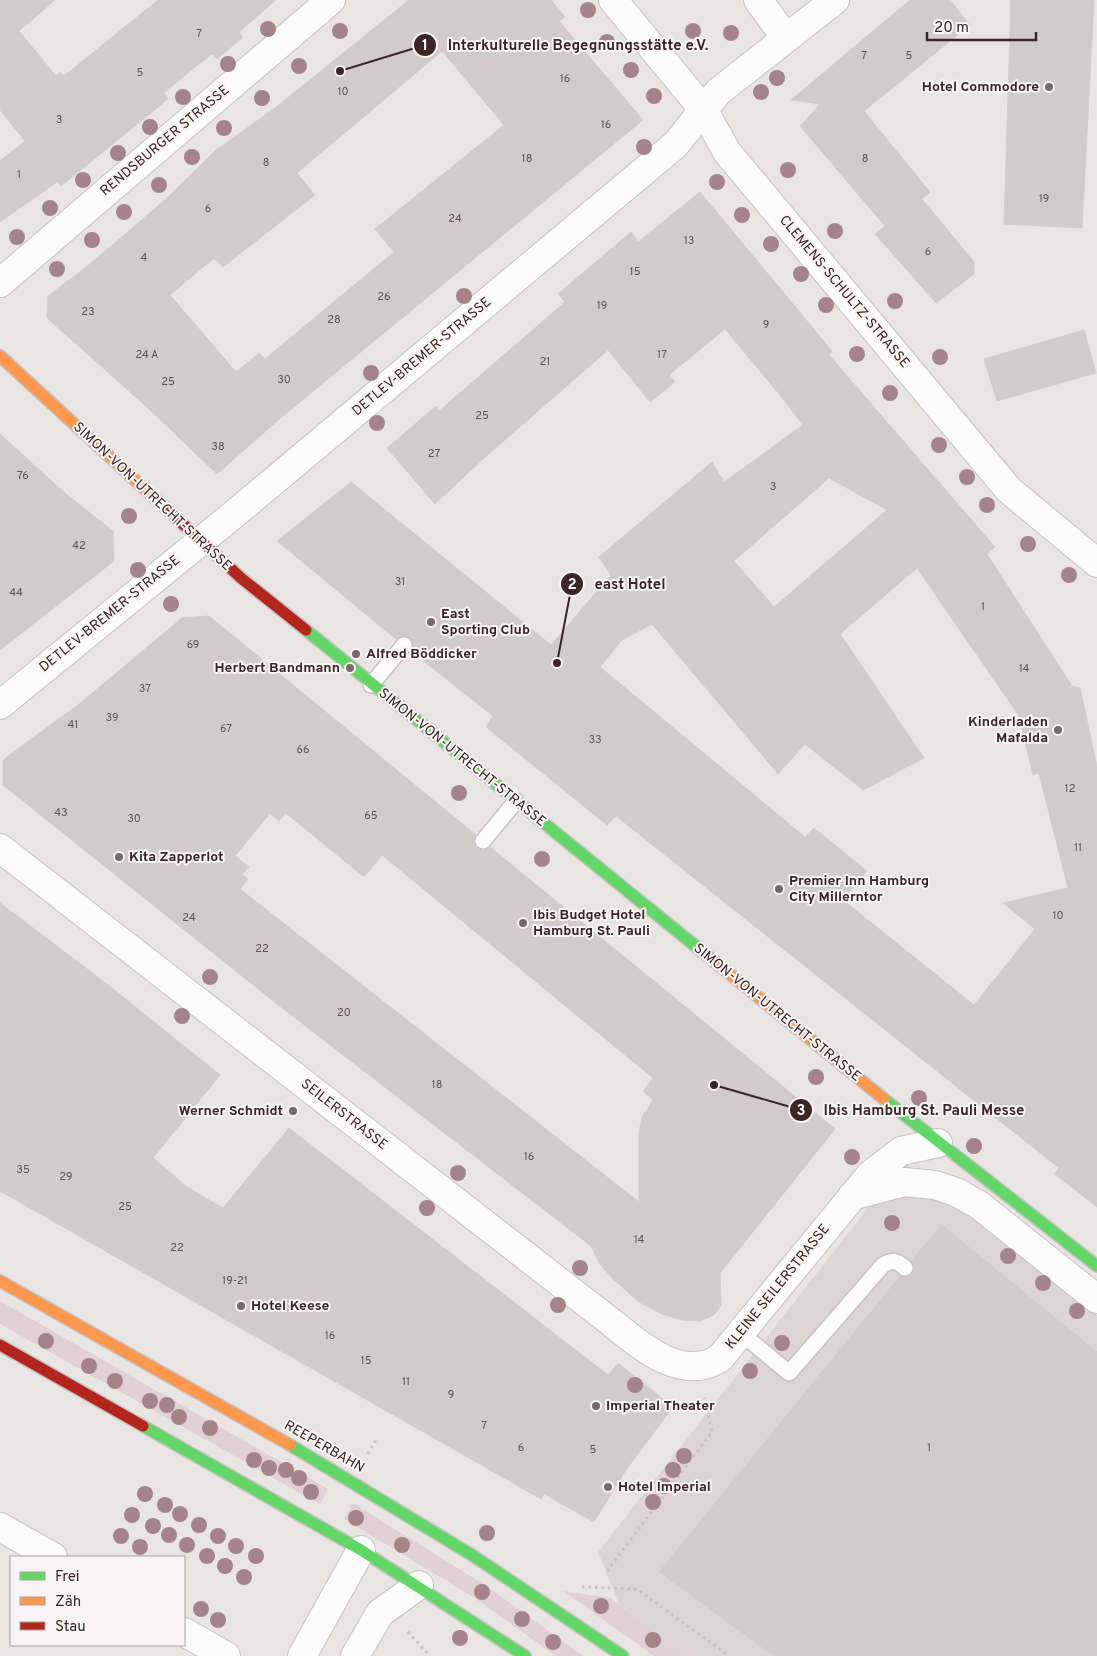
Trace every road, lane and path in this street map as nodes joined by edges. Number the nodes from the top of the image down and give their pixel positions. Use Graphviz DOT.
graph roads {
  1 [pos="331,0"];
  2 [pos="613,0"];
  3 [pos="758,0"];
  4 [pos="835,0"];
  5 [pos="786,38"];
  6 [pos="703,109"];
  7 [pos="0,283"];
  8 [pos="0,356"];
  9 [pos="200,541"];
  10 [pos="1097,562"];
  11 [pos="404,645"];
  12 [pos="371,685"];
  13 [pos="0,705"];
  14 [pos="516,801"];
  15 [pos="483,841"];
  16 [pos="0,848"];
  17 [pos="938,1143"];
  18 [pos="852,1196"];
  19 [pos="1097,1266"];
  20 [pos="905,1268"];
  21 [pos="0,1281"];
  22 [pos="1097,1299"];
  23 [pos="741,1333"];
  24 [pos="0,1345"];
  25 [pos="696,1367"];
  26 [pos="376,1440"];
  27 [pos="364,1461"];
  28 [pos="0,1527"];
  29 [pos="361,1550"];
  30 [pos="51,1556"];
  31 [pos="607,1572"];
  32 [pos="419,1586"];
  33 [pos="637,1589"];
  34 [pos="405,1629"];
  35 [pos="185,1633"];
  36 [pos="226,1656"];
  37 [pos="302,1656"];
  38 [pos="355,1656"];
  39 [pos="430,1656"];
  40 [pos="525,1656"];
  41 [pos="623,1656"];
  42 [pos="729,1656"];
  1 -- 7 [label="street, RENDSBURGER STRASSE"];
  2 -- 6 [label="street, CLEMENS-SCHULTZ-STRASSE"];
  3 -- 5 [label="street"];
  4 -- 5 [label="street, DETLEV-BREMER-STRASSE"];
  5 -- 6 [label="street, DETLEV-BREMER-STRASSE"];
  6 -- 9 [label="street, DETLEV-BREMER-STRASSE"];
  6 -- 10 [label="street, CLEMENS-SCHULTZ-STRASSE"];
  8 -- 9 [label="main road, SIMON-VON-UTRECHT-STRASSE"];
  9 -- 12 [label="main road, SIMON-VON-UTRECHT-STRASSE"];
  9 -- 13 [label="street, DETLEV-BREMER-STRASSE"];
  11 -- 12 [label="lane"];
  12 -- 14 [label="main road, SIMON-VON-UTRECHT-STRASSE"];
  14 -- 15 [label="lane"];
  14 -- 17 [label="main road, SIMON-VON-UTRECHT-STRASSE"];
  16 -- 25 [label="street, SEILERSTRASSE"];
  17 -- 18 [label="street"];
  17 -- 19 [label="main road, SIMON-VON-UTRECHT-STRASSE"];
  18 -- 22 [label="street"];
  18 -- 23 [label="street, KLEINE SEILERSTRASSE"];
  20 -- 23 [label="lane"];
  21 -- 41 [label="main road, REEPERBAHN"];
  23 -- 25 [label="street, KLEINE SEILERSTRASSE"];
  24 -- 29 [label="main road"];
  25 -- 31 [label="path"];
  26 -- 27 [label="path"];
  28 -- 30 [label="street"];
  29 -- 32 [label="main road"];
  29 -- 37 [label="street"];
  32 -- 38 [label="street"];
  32 -- 40 [label="main road"];
  33 -- 42 [label="path"];
  34 -- 39 [label="path"];
  35 -- 36 [label="street"];
}
